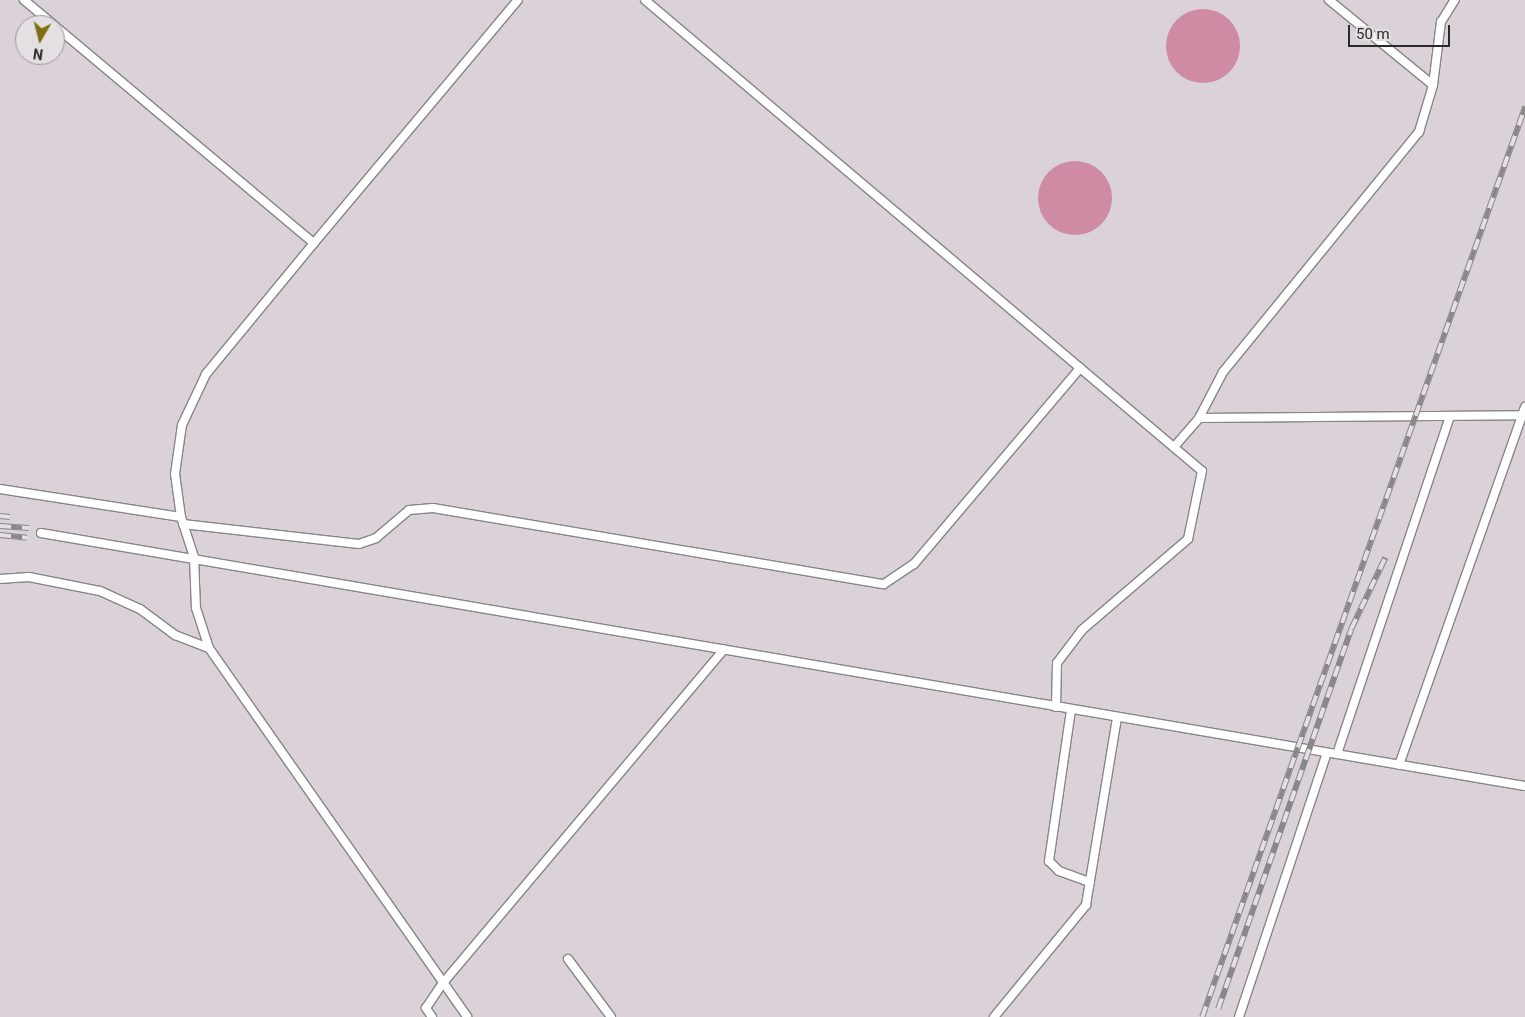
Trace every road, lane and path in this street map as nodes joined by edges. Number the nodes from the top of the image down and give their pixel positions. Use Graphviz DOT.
graph roads {
  1 [pos="24,0"];
  2 [pos="518,0"];
  3 [pos="645,0"];
  4 [pos="1329,0"];
  5 [pos="1455,0"];
  6 [pos="41,15"];
  7 [pos="65,35"];
  8 [pos="1433,85"];
  9 [pos="314,244"];
  10 [pos="1080,368"];
  11 [pos="1524,411"];
  12 [pos="1450,417"];
  13 [pos="1199,418"];
  14 [pos="1174,447"];
  15 [pos="0,489"];
  16 [pos="182,520"];
  17 [pos="41,533"];
  18 [pos="194,557"];
  19 [pos="0,578"];
  20 [pos="209,648"];
  21 [pos="724,649"];
  22 [pos="1056,707"];
  23 [pos="1071,710"];
  24 [pos="1117,718"];
  25 [pos="1327,753"];
  26 [pos="1337,754"];
  27 [pos="1399,764"];
  28 [pos="1525,786"];
  29 [pos="1090,882"];
  30 [pos="568,959"];
  31 [pos="443,983"];
  32 [pos="432,1017"];
  33 [pos="467,1017"];
  34 [pos="611,1017"];
  35 [pos="994,1017"];
  36 [pos="1239,1017"];
  1 -- 6 [label="lane"];
  2 -- 9 [label="lane"];
  3 -- 10 [label="lane"];
  4 -- 8 [label="lane"];
  5 -- 8 [label="lane"];
  7 -- 9 [label="lane"];
  8 -- 13 [label="lane"];
  9 -- 16 [label="lane"];
  10 -- 14 [label="lane"];
  10 -- 16 [label="lane"];
  11 -- 12 [label="lane"];
  11 -- 27 [label="lane"];
  12 -- 13 [label="lane"];
  12 -- 26 [label="lane"];
  13 -- 14 [label="lane"];
  14 -- 22 [label="lane"];
  15 -- 16 [label="lane"];
  16 -- 18 [label="lane"];
  17 -- 18 [label="lane"];
  18 -- 20 [label="lane"];
  18 -- 21 [label="lane"];
  19 -- 20 [label="lane"];
  20 -- 31 [label="lane"];
  21 -- 22 [label="lane"];
  21 -- 31 [label="lane"];
  22 -- 23 [label="lane"];
  23 -- 24 [label="lane"];
  23 -- 29 [label="lane"];
  24 -- 25 [label="lane"];
  24 -- 29 [label="lane"];
  25 -- 26 [label="lane"];
  25 -- 36 [label="lane"];
  26 -- 27 [label="lane"];
  27 -- 28 [label="lane"];
  29 -- 35 [label="lane"];
  30 -- 34 [label="lane"];
  31 -- 32 [label="lane"];
  31 -- 33 [label="lane"];
}
